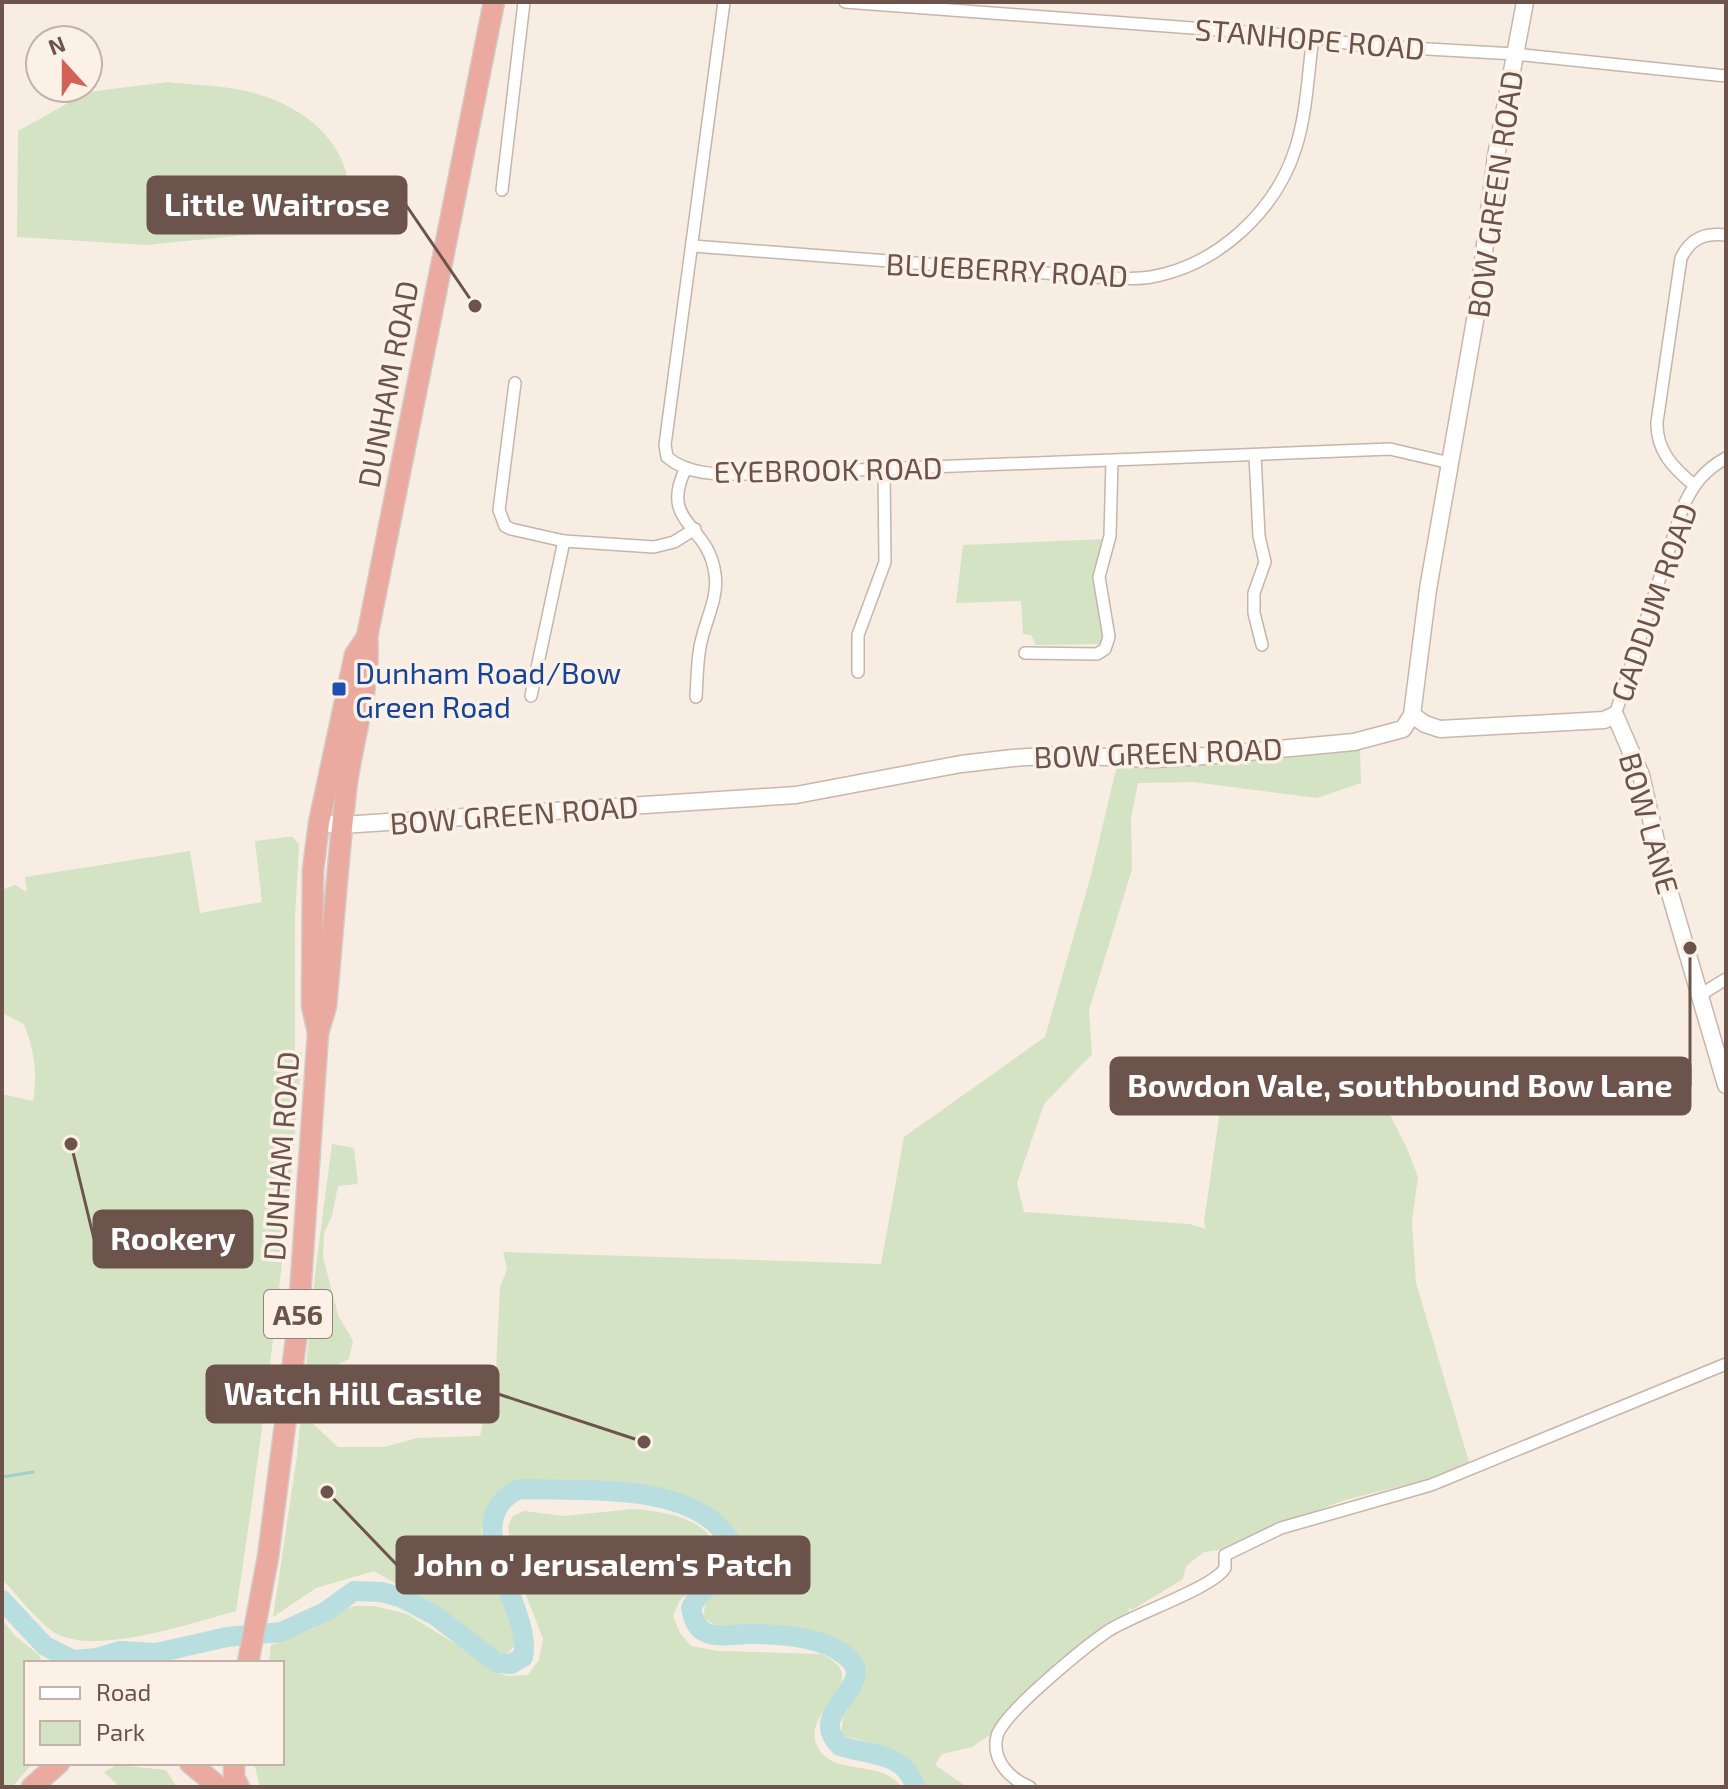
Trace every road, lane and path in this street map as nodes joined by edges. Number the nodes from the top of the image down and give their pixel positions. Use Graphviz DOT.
graph roads {
  1 [pos="494,2"];
  2 [pos="524,2"];
  3 [pos="724,2"];
  4 [pos="845,2"];
  5 [pos="1525,2"];
  6 [pos="1313,37"];
  7 [pos="1515,54"];
  8 [pos="1726,76"];
  9 [pos="502,190"];
  10 [pos="1726,235"];
  11 [pos="693,246"];
  12 [pos="515,383"];
  13 [pos="1255,455"];
  14 [pos="1726,458"];
  15 [pos="1112,461"];
  16 [pos="1450,463"];
  17 [pos="686,468"];
  18 [pos="884,469"];
  19 [pos="1694,485"];
  20 [pos="695,529"];
  21 [pos="564,541"];
  22 [pos="367,637"];
  23 [pos="1262,645"];
  24 [pos="1025,653"];
  25 [pos="858,672"];
  26 [pos="531,696"];
  27 [pos="696,697"];
  28 [pos="1412,715"];
  29 [pos="1615,715"];
  30 [pos="319,823"];
  31 [pos="342,825"];
  32 [pos="1726,979"];
  33 [pos="1700,995"];
  34 [pos="318,1033"];
  35 [pos="1726,1085"];
  36 [pos="1726,1364"];
  37 [pos="248,1661"];
  38 [pos="57,1765"];
  39 [pos="192,1765"];
  40 [pos="234,1765"];
  41 [pos="32,1787"];
  42 [pos="219,1787"];
  43 [pos="239,1787"];
  44 [pos="1030,1787"];
  1 -- 22 [label="highway, DUNHAM ROAD / A56"];
  2 -- 9 [label="street"];
  3 -- 11 [label="street, EYEBROOK ROAD"];
  4 -- 6 [label="street, STANHOPE ROAD"];
  5 -- 7 [label="main road, BOW GREEN ROAD"];
  6 -- 7 [label="street, STANHOPE ROAD"];
  6 -- 11 [label="street, BLUEBERRY ROAD"];
  7 -- 8 [label="street, STANHOPE ROAD"];
  7 -- 16 [label="main road, BOW GREEN ROAD"];
  10 -- 19 [label="street"];
  11 -- 17 [label="street, EYEBROOK ROAD"];
  12 -- 21 [label="street"];
  13 -- 15 [label="street, EYEBROOK ROAD"];
  13 -- 16 [label="street, EYEBROOK ROAD"];
  13 -- 23 [label="street"];
  14 -- 19 [label="street, GADDUM ROAD"];
  15 -- 18 [label="street, EYEBROOK ROAD"];
  15 -- 24 [label="street"];
  16 -- 28 [label="main road, BOW GREEN ROAD"];
  17 -- 18 [label="street, EYEBROOK ROAD"];
  17 -- 20 [label="street"];
  18 -- 25 [label="street"];
  19 -- 29 [label="street, GADDUM ROAD"];
  20 -- 21 [label="street"];
  20 -- 27 [label="street"];
  21 -- 26 [label="street"];
  22 -- 30 [label="highway, DUNHAM ROAD / A56"];
  22 -- 31 [label="highway, DUNHAM ROAD / A56"];
  28 -- 29 [label="main road, BOW LANE"];
  28 -- 31 [label="main road, BOW GREEN ROAD"];
  29 -- 33 [label="main road, BOW LANE"];
  30 -- 31 [label="main road, BOW GREEN ROAD"];
  30 -- 34 [label="highway, DUNHAM ROAD / A56"];
  31 -- 34 [label="highway, DUNHAM ROAD / A56"];
  32 -- 33 [label="street"];
  33 -- 35 [label="main road, BOW LANE"];
  34 -- 37 [label="highway, DUNHAM ROAD / A56"];
  36 -- 44 [label="street"];
  38 -- 41 [label="highway"];
  39 -- 42 [label="highway"];
  40 -- 43 [label="highway"];
}
